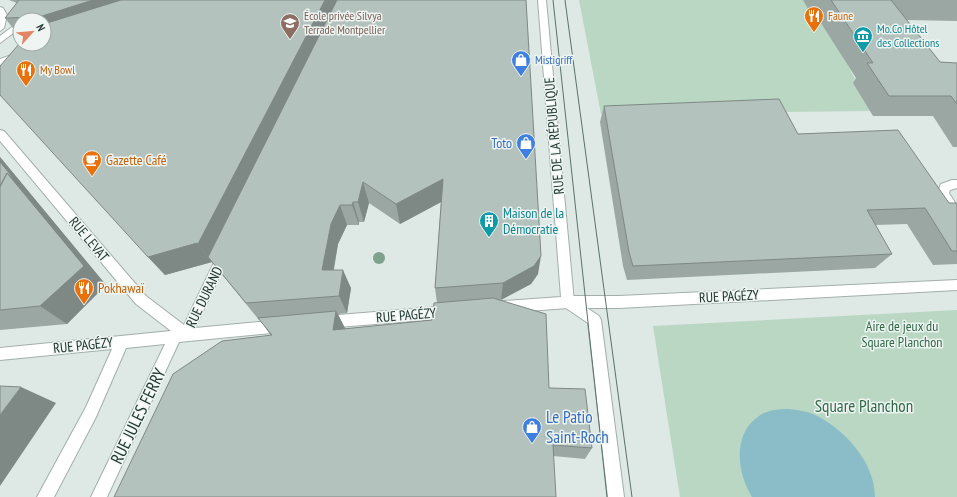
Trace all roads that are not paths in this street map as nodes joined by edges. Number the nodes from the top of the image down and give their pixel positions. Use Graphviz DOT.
graph roads {
  1 [pos="542,0"];
  2 [pos="0,10"];
  3 [pos="0,28"];
  4 [pos="12,30"];
  5 [pos="0,40"];
  6 [pos="29,52"];
  7 [pos="0,62"];
  8 [pos="0,134"];
  9 [pos="957,184"];
  10 [pos="957,215"];
  11 [pos="230,242"];
  12 [pos="957,285"];
  13 [pos="568,302"];
  14 [pos="487,309"];
  15 [pos="464,311"];
  16 [pos="316,323"];
  17 [pos="292,325"];
  18 [pos="181,335"];
  19 [pos="122,341"];
  20 [pos="0,354"];
  21 [pos="45,497"];
  22 [pos="99,497"];
  23 [pos="616,497"];
  1 -- 13 [label="street, RUE DE LA RÉPUBLIQUE"];
  2 -- 3 [label="street"];
  4 -- 5 [label="street"];
  6 -- 7 [label="street"];
  8 -- 18 [label="street, RUE LEVAT"];
  9 -- 10 [label="street"];
  11 -- 18 [label="street, RUE DURAND"];
  12 -- 13 [label="street, RUE PAGÉZY"];
  13 -- 14 [label="street, RUE PAGÉZY"];
  13 -- 23 [label="street"];
  15 -- 16 [label="street, RUE PAGÉZY"];
  17 -- 18 [label="street, RUE PAGÉZY"];
  18 -- 19 [label="street, RUE PAGÉZY"];
  18 -- 22 [label="street, RUE JULES FERRY"];
  19 -- 20 [label="street, RUE PAGÉZY"];
  19 -- 21 [label="street"];
}
